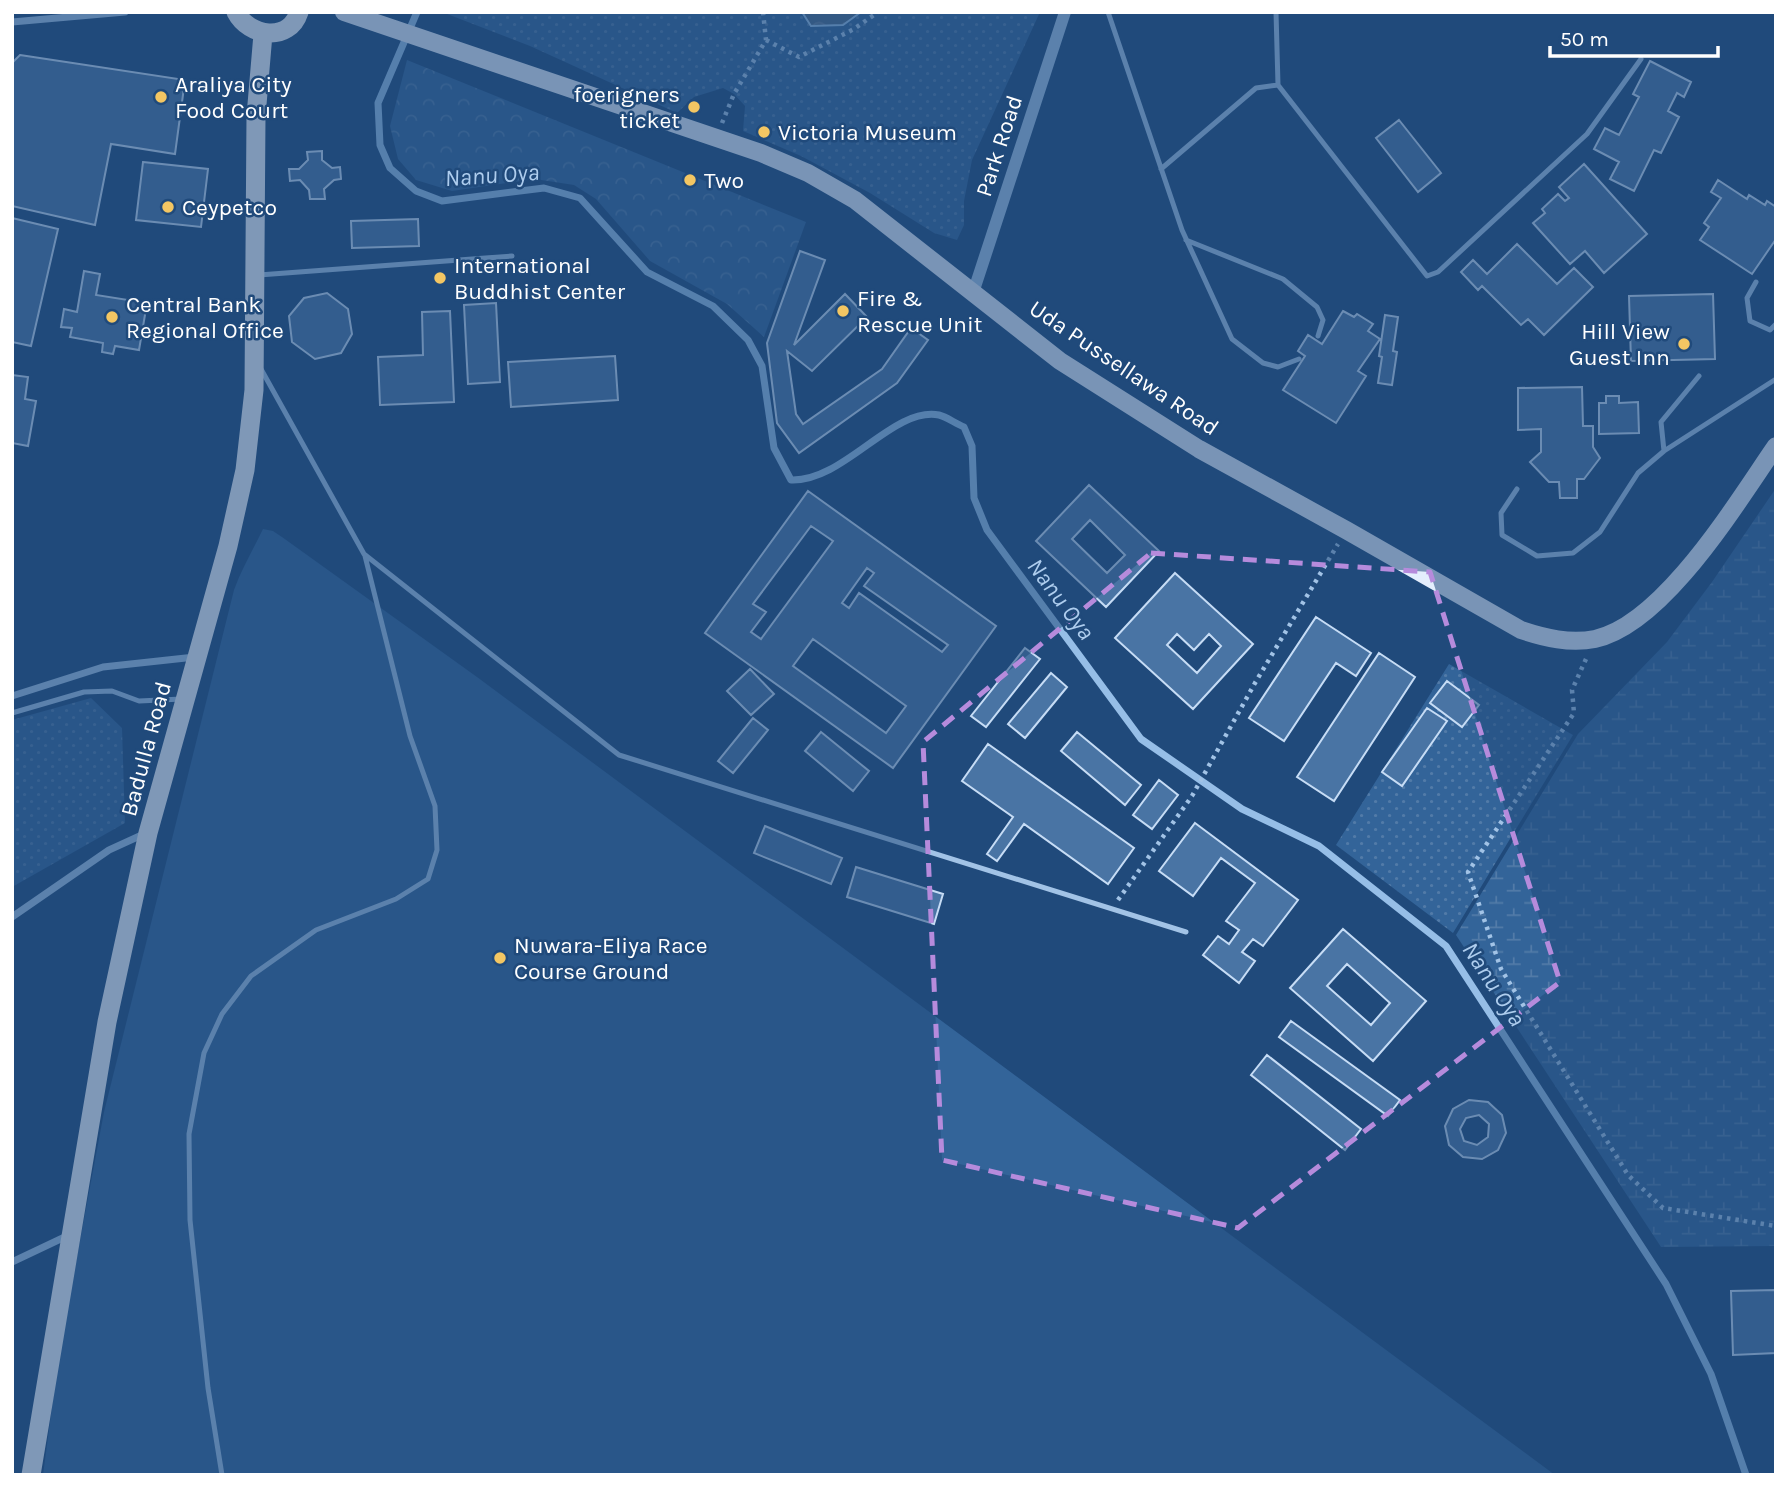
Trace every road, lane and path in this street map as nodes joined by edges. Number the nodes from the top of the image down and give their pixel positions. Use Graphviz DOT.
graph roads {
  1 [pos="125,12"];
  2 [pos="236,12"];
  3 [pos="299,12"];
  4 [pos="344,12"];
  5 [pos="763,12"];
  6 [pos="878,12"];
  7 [pos="1065,12"];
  8 [pos="1108,12"];
  9 [pos="1276,12"];
  10 [pos="12,22"];
  11 [pos="263,34"];
  12 [pos="766,40"];
  13 [pos="1641,59"];
  14 [pos="1278,85"];
  15 [pos="715,138"];
  16 [pos="1161,169"];
  17 [pos="1185,239"];
  18 [pos="512,256"];
  19 [pos="256,275"];
  20 [pos="1756,282"];
  21 [pos="973,293"];
  22 [pos="1776,324"];
  23 [pos="1318,335"];
  24 [pos="255,356"];
  25 [pos="1299,359"];
  26 [pos="1699,376"];
  27 [pos="1776,379"];
  28 [pos="1776,446"];
  29 [pos="1664,451"];
  30 [pos="1517,489"];
  31 [pos="1346,530"];
  32 [pos="364,554"];
  33 [pos="1594,639"];
  34 [pos="195,657"];
  35 [pos="12,696"];
  36 [pos="185,699"];
  37 [pos="12,713"];
  38 [pos="148,833"];
  39 [pos="1112,909"];
  40 [pos="12,917"];
  41 [pos="1186,932"];
  42 [pos="1776,1226"];
  43 [pos="71,1234"];
  44 [pos="12,1262"];
  45 [pos="31,1475"];
  46 [pos="222,1475"];
  1 -- 10 [label="street"];
  2 -- 11 [label="highway"];
  3 -- 11 [label="highway"];
  4 -- 15 [label="main road, Uda Pussellawa Road"];
  5 -- 12 [label="path"];
  6 -- 12 [label="path"];
  7 -- 21 [label="street, Park Road"];
  8 -- 16 [label="lane"];
  9 -- 14 [label="lane"];
  11 -- 19 [label="highway, Badulla Road"];
  12 -- 15 [label="path"];
  13 -- 14 [label="lane"];
  14 -- 16 [label="lane"];
  15 -- 21 [label="main road, Uda Pussellawa Road"];
  16 -- 17 [label="lane"];
  17 -- 23 [label="lane"];
  17 -- 25 [label="lane"];
  18 -- 19 [label="lane"];
  19 -- 24 [label="highway, Badulla Road"];
  20 -- 22 [label="lane"];
  21 -- 31 [label="main road, Uda Pussellawa Road"];
  24 -- 32 [label="lane"];
  24 -- 34 [label="highway, Badulla Road"];
  26 -- 29 [label="lane"];
  27 -- 29 [label="lane"];
  28 -- 33 [label="main road, Uda Pussellawa Road"];
  29 -- 30 [label="lane"];
  31 -- 33 [label="main road, Uda Pussellawa Road"];
  31 -- 39 [label="path"];
  32 -- 39 [label="lane"];
  32 -- 46 [label="lane"];
  33 -- 42 [label="path"];
  34 -- 35 [label="street"];
  34 -- 36 [label="highway, Badulla Road"];
  36 -- 37 [label="lane"];
  36 -- 38 [label="highway, Badulla Road"];
  38 -- 40 [label="street"];
  38 -- 43 [label="highway, Badulla Road"];
  39 -- 41 [label="lane"];
  43 -- 44 [label="street"];
  43 -- 45 [label="highway, Badulla Road"];
}
